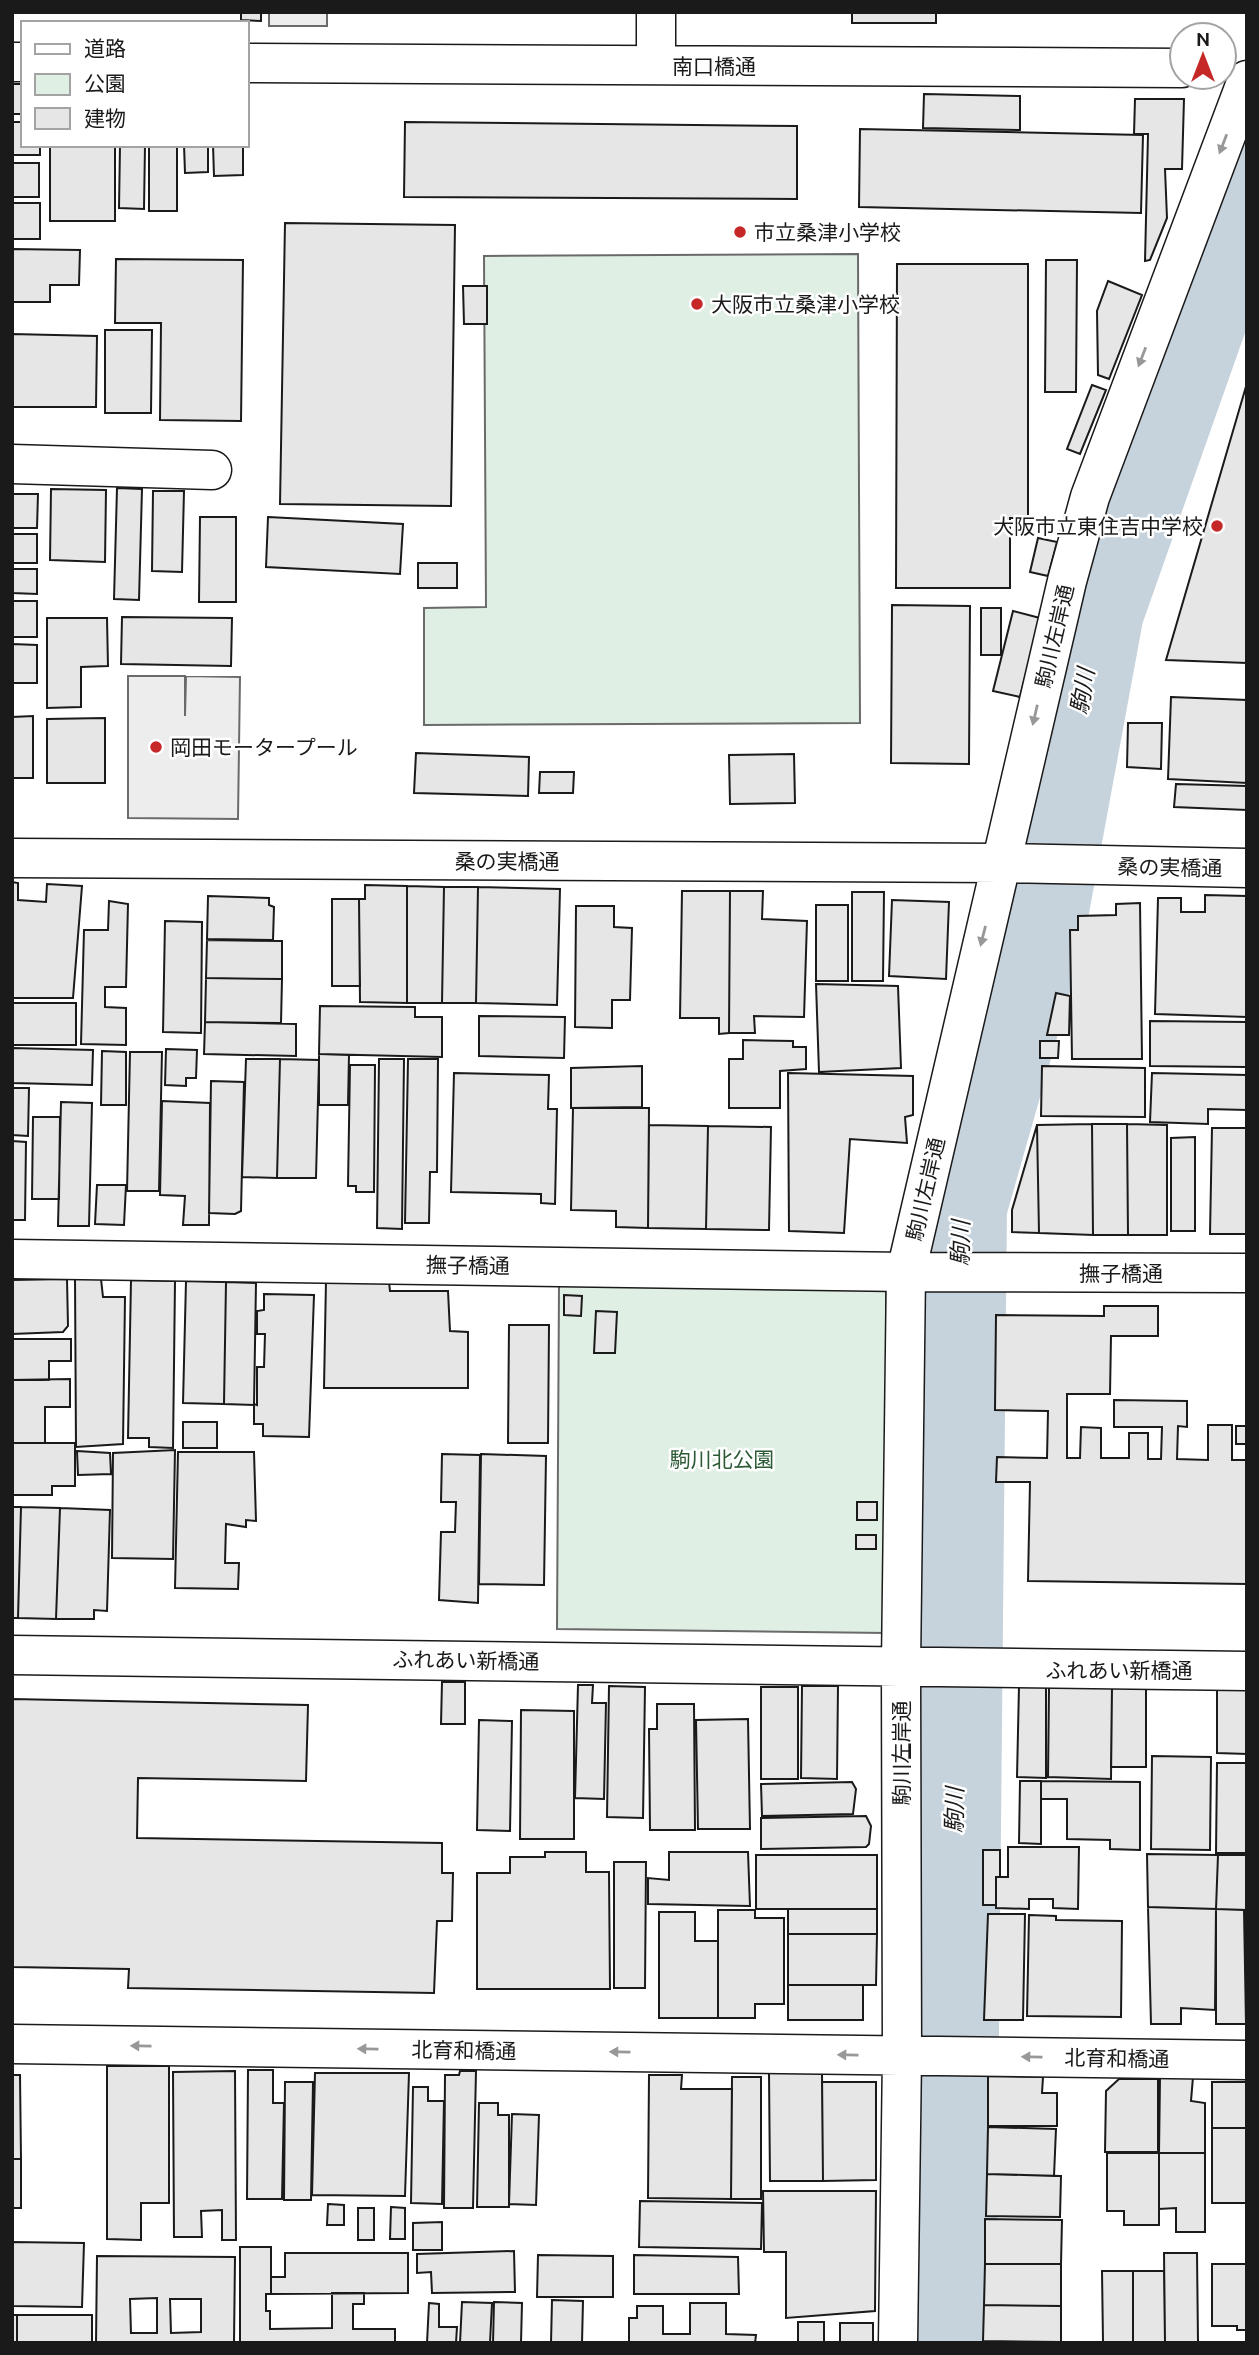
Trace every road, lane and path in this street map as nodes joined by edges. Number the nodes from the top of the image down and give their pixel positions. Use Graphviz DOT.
graph roads {
  1 [pos="656,12"];
  2 [pos="248,63"];
  3 [pos="656,65"];
  4 [pos="1168,68"];
  5 [pos="1247,80"];
  6 [pos="12,464"];
  7 [pos="212,471"];
  8 [pos="12,858"];
  9 [pos="1010,864"];
  10 [pos="1247,868"];
  11 [pos="12,1259"];
  12 [pos="915,1272"];
  13 [pos="1247,1273"];
  14 [pos="12,1655"];
  15 [pos="910,1666"];
  16 [pos="1247,1671"];
  17 [pos="12,2045"];
  18 [pos="909,2056"];
  19 [pos="1247,2060"];
  20 [pos="898,2343"];
  1 -- 3 [label="street"];
  2 -- 3 [label="street, 南口橋通"];
  3 -- 4 [label="street, 南口橋通"];
  5 -- 9 [label="street, 駒川左岸通, one-way"];
  6 -- 7 [label="street"];
  8 -- 9 [label="street, 桑の実橋通"];
  9 -- 10 [label="street, 桑の実橋通"];
  9 -- 12 [label="street, 駒川左岸通, one-way"];
  11 -- 12 [label="street, 撫子橋通"];
  12 -- 13 [label="street, 撫子橋通"];
  12 -- 15 [label="street, 駒川左岸通"];
  14 -- 15 [label="street, ふれあい新橋通"];
  15 -- 16 [label="street, ふれあい新橋通"];
  15 -- 18 [label="street, 駒川左岸通"];
  18 -- 17 [label="street, 北育和橋通, one-way"];
  19 -- 18 [label="street, 北育和橋通, one-way"];
  18 -- 20 [label="street, 駒川左岸通"];
}
